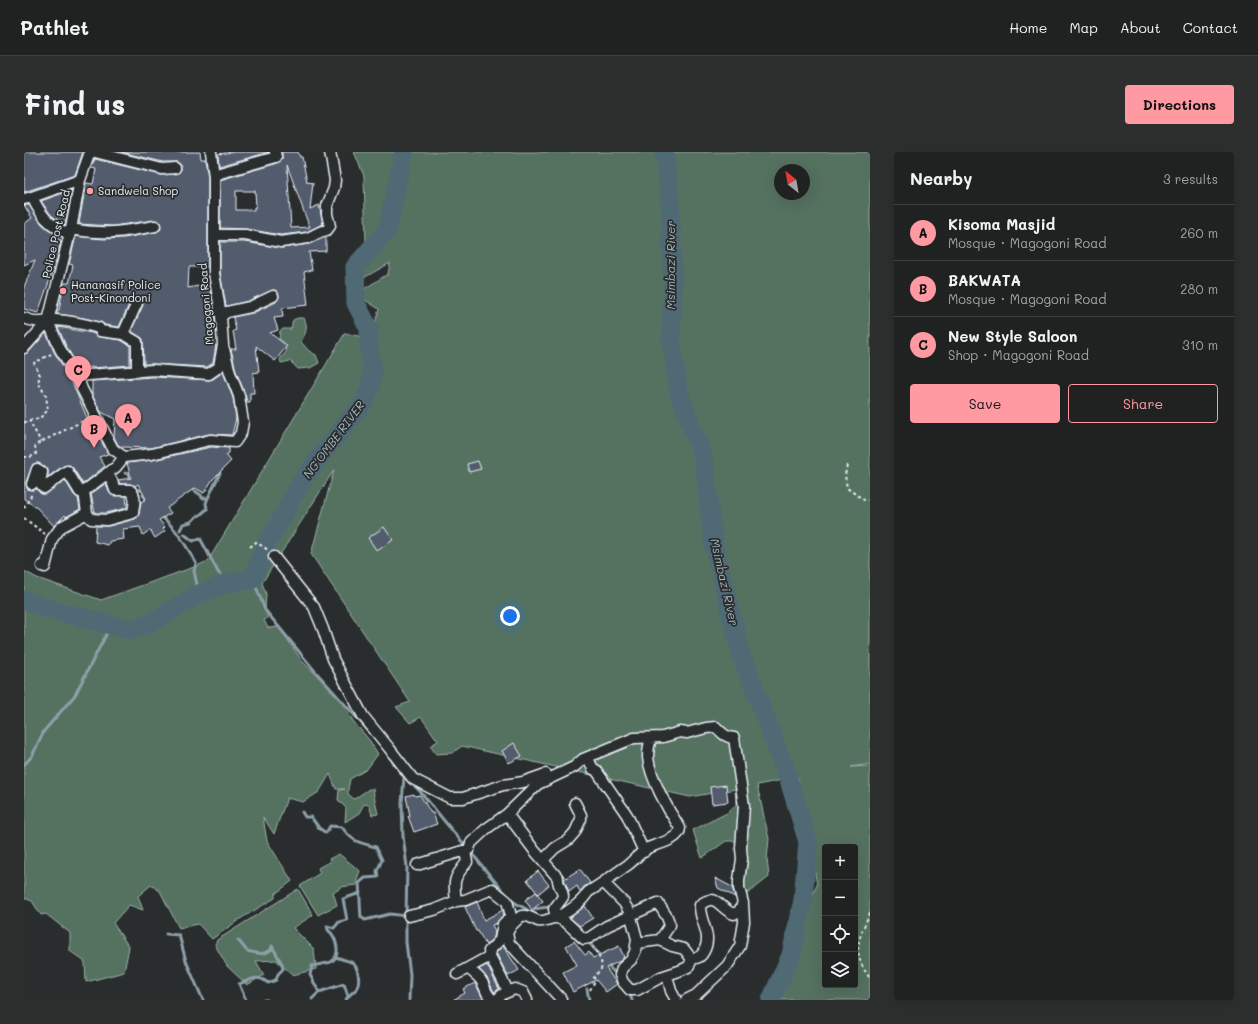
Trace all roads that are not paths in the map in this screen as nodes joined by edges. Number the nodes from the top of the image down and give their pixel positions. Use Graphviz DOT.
graph roads {
  1 [pos="90,152"];
  2 [pos="95,152"];
  3 [pos="211,152"];
  4 [pos="276,152"];
  5 [pos="330,152"];
  6 [pos="175,168"];
  7 [pos="214,178"];
  8 [pos="80,180"];
  9 [pos="28,198"];
  10 [pos="155,226"];
  11 [pos="70,231"];
  12 [pos="214,235"];
  13 [pos="273,296"];
  14 [pos="137,303"];
  15 [pos="222,316"];
  16 [pos="24,318"];
  17 [pos="48,321"];
  18 [pos="123,334"];
  19 [pos="223,345"];
  20 [pos="24,348"];
  21 [pos="137,372"];
  22 [pos="77,376"];
  23 [pos="124,457"];
  24 [pos="107,473"];
  25 [pos="32,484"];
  26 [pos="84,491"];
  27 [pos="87,513"];
  28 [pos="274,557"];
  29 [pos="42,566"];
  30 [pos="651,738"];
  31 [pos="588,758"];
  32 [pos="574,766"];
  33 [pos="575,803"];
  34 [pos="507,814"];
  35 [pos="465,851"];
  36 [pos="644,852"];
  37 [pos="543,860"];
  38 [pos="417,865"];
  39 [pos="605,881"];
  40 [pos="456,901"];
  41 [pos="743,903"];
  42 [pos="630,915"];
  43 [pos="409,916"];
  44 [pos="660,940"];
  45 [pos="637,943"];
  46 [pos="490,956"];
  47 [pos="691,958"];
  48 [pos="468,968"];
  49 [pos="457,974"];
  50 [pos="667,975"];
  51 [pos="508,991"];
  52 [pos="562,999"];
  53 [pos="495,1000"];
  54 [pos="527,1000"];
  55 [pos="676,1000"];
  56 [pos="686,1000"];
  1 -- 8 [label="street, Police Post Road"];
  2 -- 6 [label="street"];
  3 -- 7 [label="street, Magogoni Road"];
  4 -- 7 [label="street"];
  5 -- 12 [label="street"];
  7 -- 12 [label="street, Magogoni Road"];
  8 -- 9 [label="street"];
  8 -- 11 [label="street, Police Post Road"];
  9 -- 11 [label="street"];
  10 -- 11 [label="street"];
  11 -- 17 [label="street, Police Post Road"];
  12 -- 15 [label="street, Magogoni Road"];
  13 -- 15 [label="street"];
  14 -- 18 [label="street"];
  15 -- 19 [label="street, Magogoni Road"];
  16 -- 17 [label="street"];
  17 -- 18 [label="street"];
  17 -- 20 [label="street"];
  17 -- 22 [label="street"];
  18 -- 21 [label="street"];
  19 -- 21 [label="street, Magogoni Road"];
  19 -- 23 [label="street"];
  21 -- 22 [label="street, Magogoni Road"];
  22 -- 23 [label="street"];
  23 -- 24 [label="street"];
  24 -- 26 [label="street"];
  24 -- 27 [label="street"];
  25 -- 26 [label="street"];
  26 -- 27 [label="street"];
  27 -- 29 [label="street"];
  28 -- 32 [label="street"];
  30 -- 31 [label="street"];
  30 -- 36 [label="street"];
  30 -- 41 [label="street"];
  31 -- 32 [label="street"];
  31 -- 36 [label="street"];
  32 -- 34 [label="street"];
  33 -- 37 [label="street"];
  34 -- 35 [label="street"];
  34 -- 37 [label="street"];
  35 -- 38 [label="street"];
  35 -- 40 [label="street"];
  36 -- 39 [label="street"];
  37 -- 39 [label="street"];
  39 -- 42 [label="street"];
  40 -- 43 [label="street"];
  40 -- 46 [label="street"];
  41 -- 47 [label="street"];
  41 -- 56 [label="street"];
  42 -- 44 [label="street"];
  42 -- 45 [label="street"];
  42 -- 52 [label="street"];
  44 -- 45 [label="street"];
  44 -- 47 [label="street"];
  45 -- 50 [label="street"];
  46 -- 48 [label="street"];
  46 -- 51 [label="street"];
  47 -- 50 [label="street"];
  48 -- 49 [label="street"];
  48 -- 53 [label="street"];
  50 -- 55 [label="street"];
  51 -- 53 [label="street"];
  51 -- 54 [label="street"];
}
